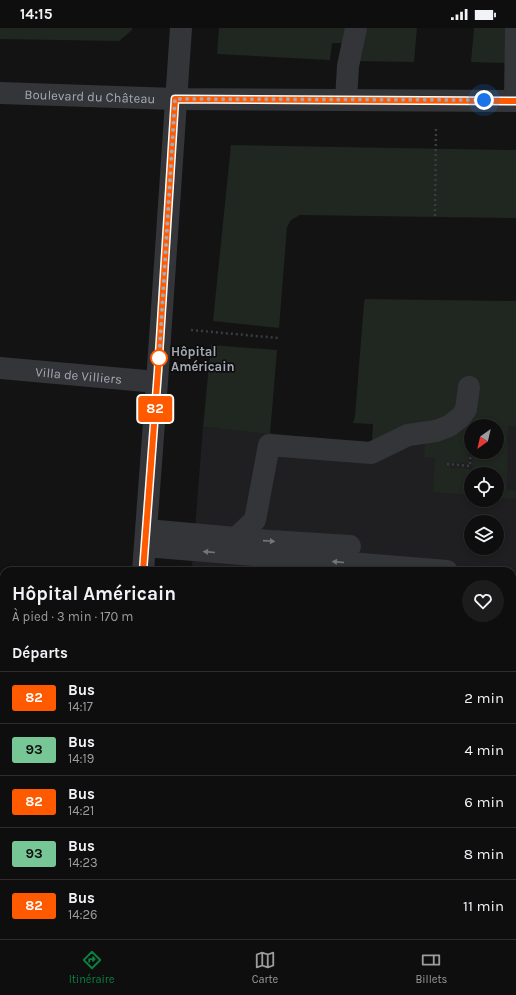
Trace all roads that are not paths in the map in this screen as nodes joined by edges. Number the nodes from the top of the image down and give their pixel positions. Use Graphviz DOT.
graph roads {
  1 [pos="181,28"];
  2 [pos="356,28"];
  3 [pos="516,28"];
  4 [pos="0,93"];
  5 [pos="175,99"];
  6 [pos="346,100"];
  7 [pos="516,101"];
  8 [pos="0,368"];
  9 [pos="157,382"];
  10 [pos="469,387"];
  11 [pos="146,538"];
  12 [pos="236,538"];
  13 [pos="350,546"];
  14 [pos="143,567"];
  15 [pos="390,567"];
  1 -- 5 [label="street"];
  2 -- 6 [label="street"];
  3 -- 7 [label="street"];
  4 -- 5 [label="street, Boulevard du Château"];
  5 -- 6 [label="street, Boulevard du Château"];
  5 -- 9 [label="street"];
  6 -- 7 [label="street, Boulevard du Château"];
  8 -- 9 [label="street, Villa de Villiers"];
  9 -- 11 [label="street"];
  10 -- 12 [label="street"];
  11 -- 12 [label="street"];
  11 -- 14 [label="street"];
  15 -- 11 [label="street, one-way"];
  12 -- 13 [label="street, one-way"];
}
